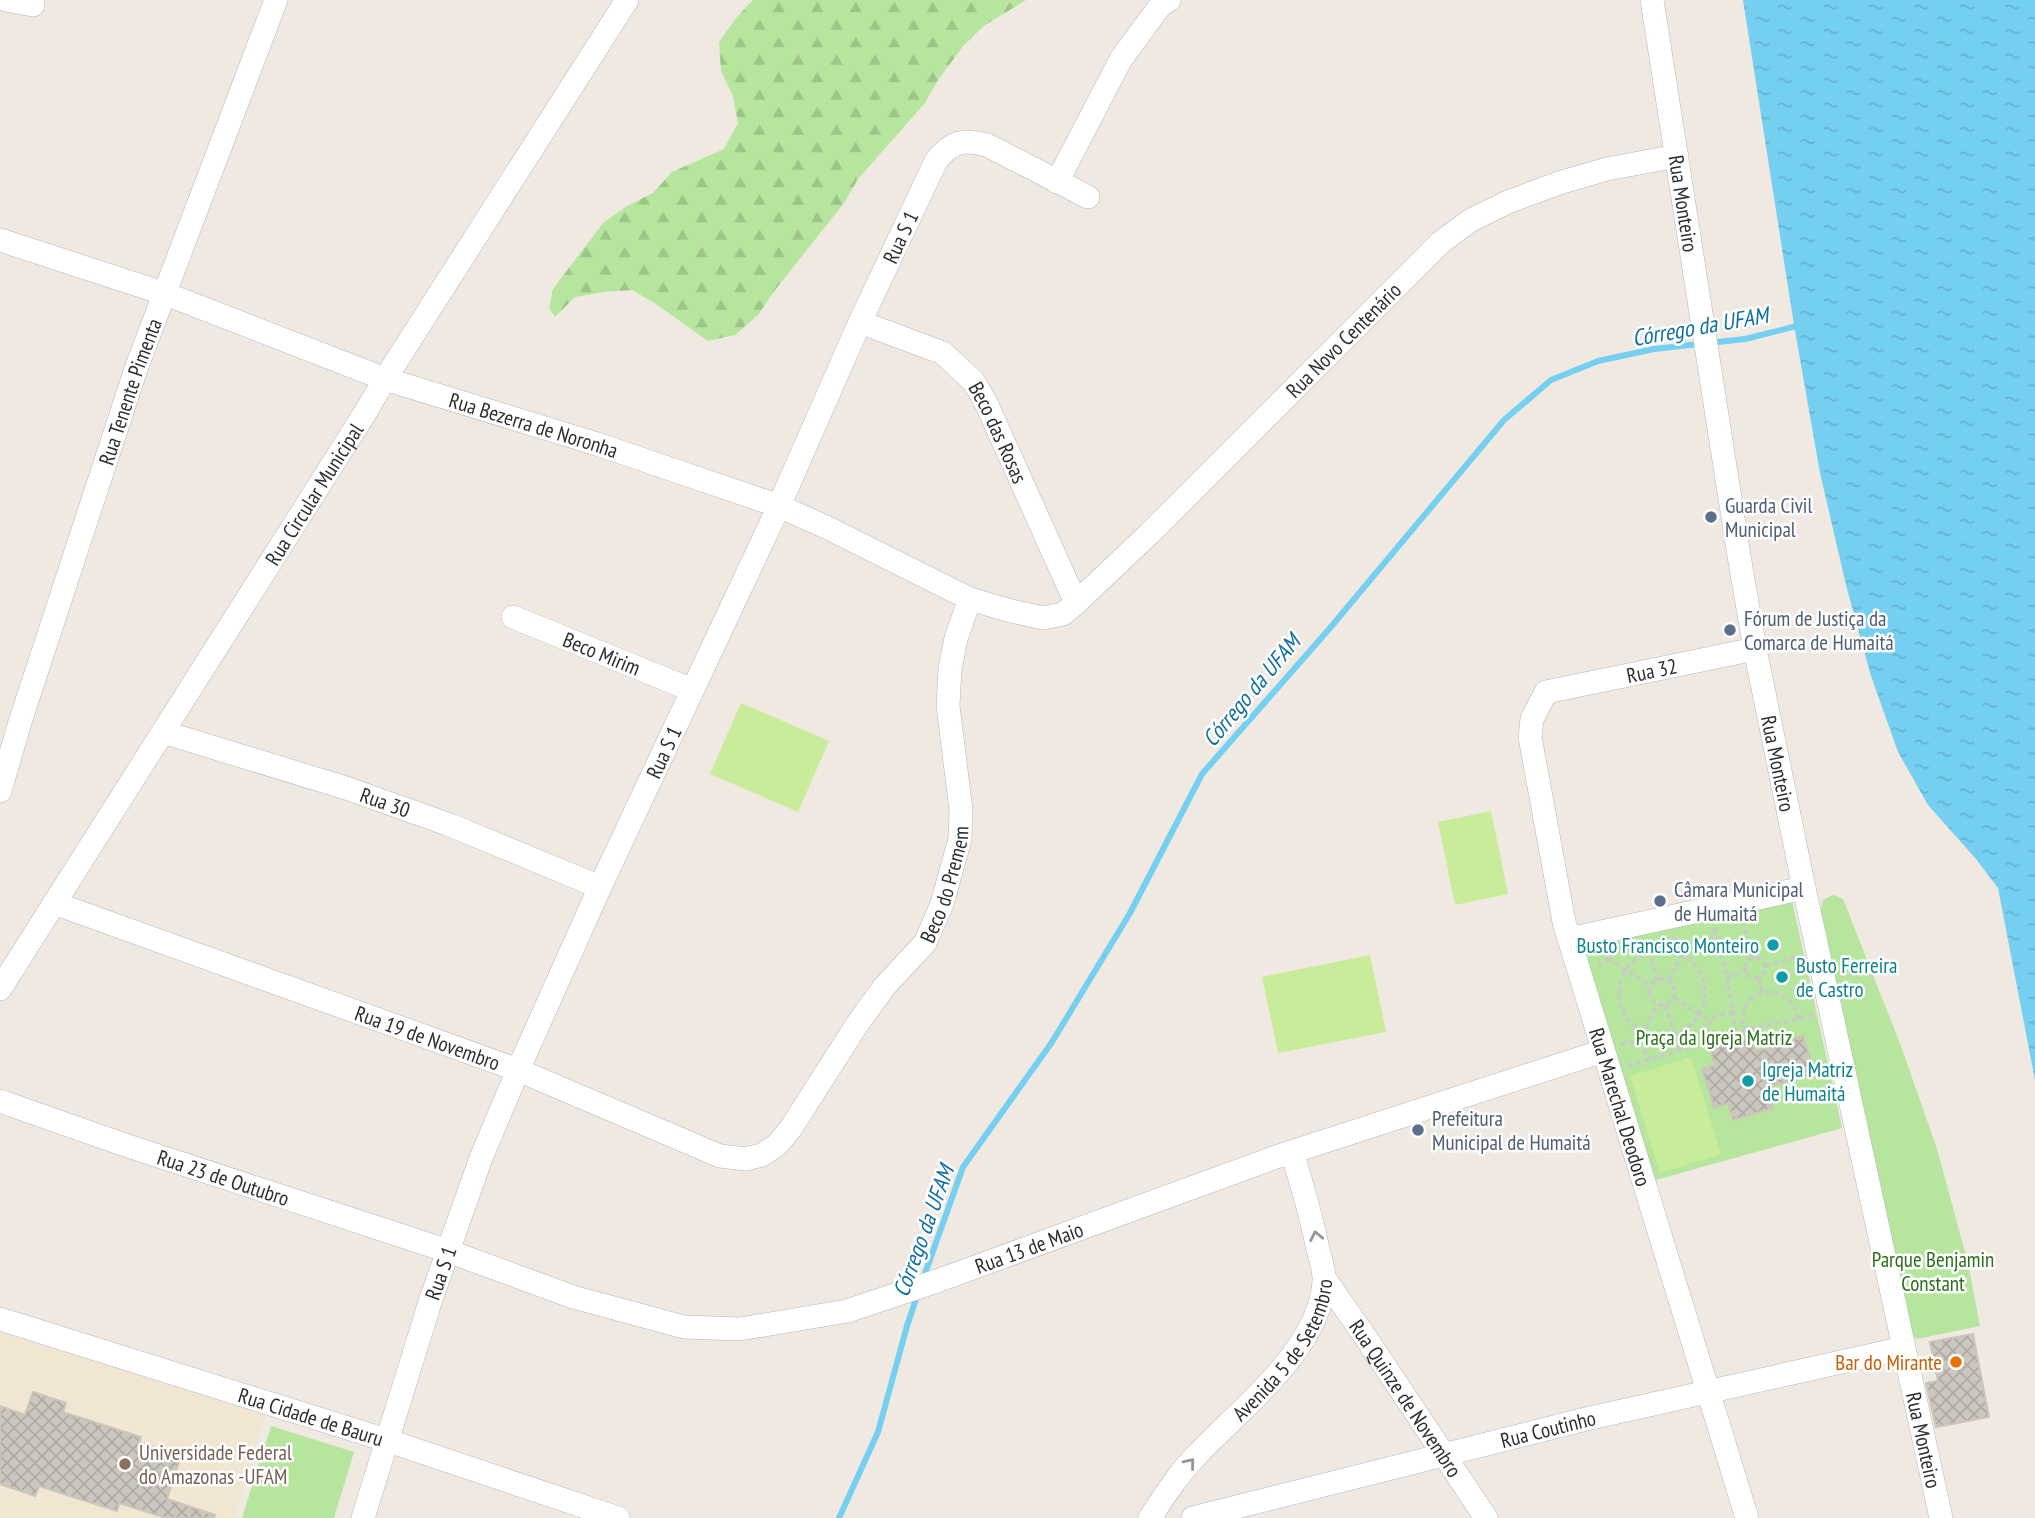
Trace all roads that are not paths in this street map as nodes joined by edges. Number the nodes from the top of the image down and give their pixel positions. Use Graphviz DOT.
graph roads {
  1 [pos="6,0"];
  2 [pos="276,0"];
  3 [pos="627,0"];
  4 [pos="1169,0"];
  5 [pos="1652,0"];
  6 [pos="33,5"];
  7 [pos="1677,156"];
  8 [pos="1057,182"];
  9 [pos="1088,197"];
  10 [pos="0,240"];
  11 [pos="166,294"];
  12 [pos="860,322"];
  13 [pos="385,379"];
  14 [pos="779,506"];
  15 [pos="970,599"];
  16 [pos="1069,608"];
  17 [pos="513,617"];
  18 [pos="1755,649"];
  19 [pos="692,690"];
  20 [pos="1546,692"];
  21 [pos="163,732"];
  22 [pos="0,791"];
  23 [pos="600,887"];
  24 [pos="1804,888"];
  25 [pos="54,903"];
  26 [pos="1570,939"];
  27 [pos="0,989"];
  28 [pos="1606,1061"];
  29 [pos="517,1070"];
  30 [pos="0,1101"];
  31 [pos="791,1128"];
  32 [pos="1292,1152"];
  33 [pos="448,1251"];
  34 [pos="1325,1279"];
  35 [pos="0,1319"];
  36 [pos="1904,1348"];
  37 [pos="1708,1392"];
  38 [pos="386,1440"];
  39 [pos="1445,1455"];
  40 [pos="363,1518"];
  41 [pos="618,1518"];
  42 [pos="1150,1518"];
  43 [pos="1193,1518"];
  44 [pos="1486,1518"];
  45 [pos="1747,1518"];
  46 [pos="1941,1518"];
  1 -- 6 [label="street"];
  2 -- 11 [label="street, Rua Tenente Pimenta"];
  3 -- 13 [label="street, Rua Circular Municipal"];
  4 -- 8 [label="street"];
  5 -- 7 [label="street, Rua Monteiro"];
  7 -- 16 [label="street, Rua Novo Centenário"];
  7 -- 18 [label="street, Rua Monteiro"];
  8 -- 9 [label="street, Rua S 1"];
  8 -- 12 [label="street, Rua S 1"];
  10 -- 11 [label="street, Rua Bezerra de Noronha"];
  11 -- 13 [label="street, Rua Bezerra de Noronha"];
  11 -- 22 [label="street, Rua Tenente Pimenta"];
  12 -- 14 [label="street, Rua S 1"];
  12 -- 16 [label="street, Beco das Rosas"];
  13 -- 14 [label="street, Rua Bezerra de Noronha"];
  13 -- 21 [label="street, Rua Circular Municipal"];
  14 -- 15 [label="street, Rua Bezerra de Noronha"];
  14 -- 19 [label="street, Rua S 1"];
  15 -- 16 [label="street, Rua Bezerra de Noronha"];
  15 -- 31 [label="street, Beco do Premem"];
  17 -- 19 [label="street, Beco Mirim"];
  18 -- 20 [label="street, Rua 32"];
  18 -- 24 [label="street, Rua Monteiro"];
  19 -- 23 [label="street, Rua S 1"];
  20 -- 26 [label="street, Rua Marechal Deodoro"];
  21 -- 23 [label="street, Rua 30"];
  21 -- 25 [label="street, Rua Circular Municipal"];
  23 -- 29 [label="street, Rua S 1"];
  24 -- 26 [label="street"];
  24 -- 36 [label="street, Rua Monteiro"];
  25 -- 27 [label="street, Rua Circular Municipal"];
  25 -- 29 [label="street, Rua 19 de Novembro"];
  26 -- 28 [label="street, Rua Marechal Deodoro"];
  28 -- 32 [label="street, Rua 13 de Maio"];
  28 -- 37 [label="street, Rua Marechal Deodoro"];
  29 -- 31 [label="street, Rua 19 de Novembro"];
  29 -- 33 [label="street, Rua S 1"];
  30 -- 33 [label="street, Rua 23 de Outubro"];
  32 -- 33 [label="street, Rua 13 de Maio"];
  34 -- 32 [label="street, Avenida 5 de Setembro, one-way"];
  33 -- 38 [label="street, Rua S 1"];
  34 -- 39 [label="street, Rua Quinze de Novembro"];
  42 -- 34 [label="street, Avenida 5 de Setembro, one-way"];
  35 -- 38 [label="street, Rua Cidade de Bauru"];
  36 -- 37 [label="street, Rua Coutinho"];
  36 -- 46 [label="street, Rua Monteiro"];
  37 -- 39 [label="street, Rua Coutinho"];
  37 -- 45 [label="street, Rua Marechal Deodoro"];
  38 -- 40 [label="street, Rua S 1"];
  38 -- 41 [label="street, Rua Cidade de Bauru"];
  39 -- 43 [label="street, Rua Coutinho"];
  39 -- 44 [label="street, Rua Quinze de Novembro"];
}
